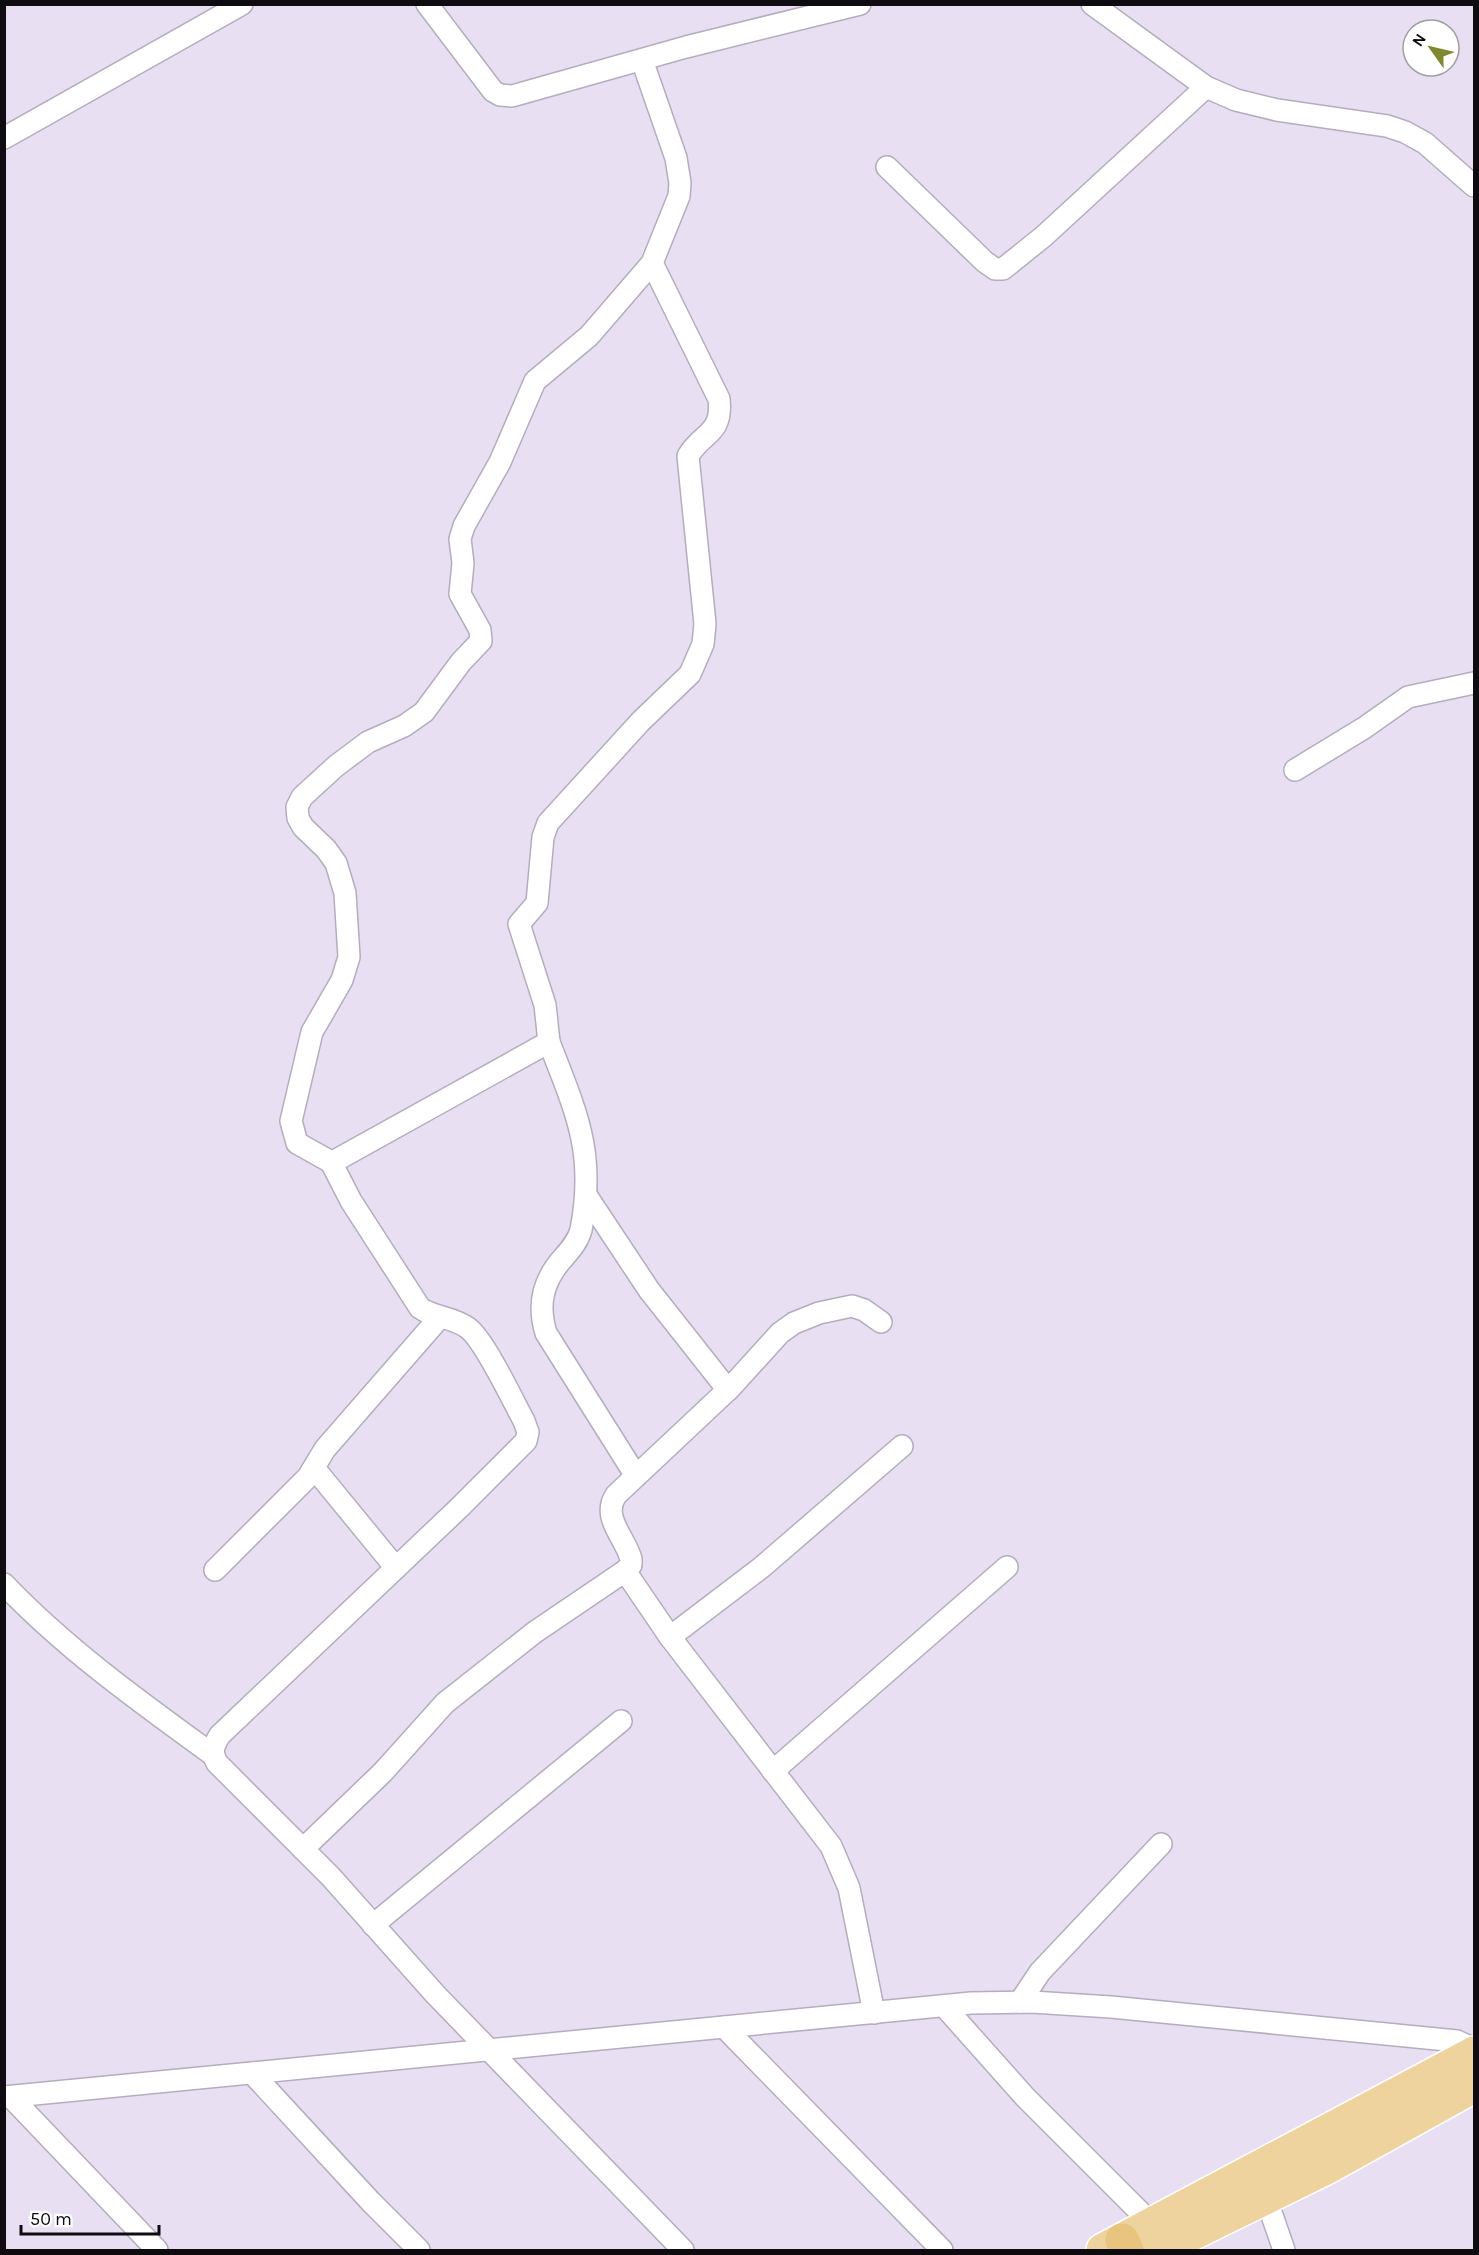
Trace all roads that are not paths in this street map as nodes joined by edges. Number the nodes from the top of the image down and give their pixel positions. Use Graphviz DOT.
graph roads {
  1 [pos="242,4"];
  2 [pos="427,4"];
  3 [pos="860,4"];
  4 [pos="1092,4"];
  5 [pos="642,60"];
  6 [pos="1206,87"];
  7 [pos="4,138"];
  8 [pos="887,167"];
  9 [pos="1474,186"];
  10 [pos="652,263"];
  11 [pos="1474,683"];
  12 [pos="1294,771"];
  13 [pos="549,1042"];
  14 [pos="332,1163"];
  15 [pos="586,1195"];
  16 [pos="440,1317"];
  17 [pos="881,1322"];
  18 [pos="728,1390"];
  19 [pos="902,1446"];
  20 [pos="314,1468"];
  21 [pos="636,1476"];
  22 [pos="1007,1567"];
  23 [pos="396,1568"];
  24 [pos="216,1570"];
  25 [pos="625,1571"];
  26 [pos="4,1584"];
  27 [pos="670,1637"];
  28 [pos="621,1721"];
  29 [pos="213,1755"];
  30 [pos="774,1771"];
  31 [pos="1161,1844"];
  32 [pos="303,1849"];
  33 [pos="373,1925"];
  34 [pos="1020,2002"];
  35 [pos="944,2006"];
  36 [pos="874,2013"];
  37 [pos="724,2027"];
  38 [pos="1474,2049"];
  39 [pos="490,2051"];
  40 [pos="1474,2053"];
  41 [pos="252,2073"];
  42 [pos="1474,2086"];
  43 [pos="8,2097"];
  44 [pos="1266,2198"];
  45 [pos="1156,2237"];
  46 [pos="1117,2247"];
  47 [pos="157,2250"];
  48 [pos="419,2250"];
  49 [pos="683,2250"];
  50 [pos="942,2250"];
  51 [pos="1284,2250"];
  1 -- 7 [label="street"];
  2 -- 5 [label="street"];
  3 -- 5 [label="street"];
  4 -- 6 [label="street"];
  5 -- 10 [label="street"];
  6 -- 8 [label="street"];
  6 -- 9 [label="street"];
  10 -- 13 [label="street"];
  10 -- 14 [label="street"];
  11 -- 12 [label="street"];
  13 -- 14 [label="street"];
  13 -- 15 [label="street"];
  14 -- 16 [label="street"];
  15 -- 18 [label="street"];
  15 -- 21 [label="street"];
  16 -- 20 [label="street"];
  16 -- 23 [label="street"];
  17 -- 18 [label="street"];
  18 -- 21 [label="street"];
  19 -- 27 [label="street"];
  20 -- 23 [label="street"];
  20 -- 24 [label="street"];
  21 -- 25 [label="street"];
  22 -- 30 [label="street"];
  23 -- 29 [label="street"];
  25 -- 27 [label="street"];
  25 -- 32 [label="street"];
  26 -- 29 [label="street"];
  27 -- 30 [label="street"];
  28 -- 33 [label="street"];
  29 -- 32 [label="street"];
  30 -- 36 [label="street"];
  31 -- 34 [label="street"];
  32 -- 33 [label="street"];
  33 -- 39 [label="street"];
  34 -- 35 [label="street"];
  34 -- 38 [label="street"];
  35 -- 36 [label="street"];
  35 -- 45 [label="street"];
  36 -- 37 [label="street"];
  37 -- 39 [label="street"];
  37 -- 50 [label="street"];
  39 -- 41 [label="street"];
  39 -- 49 [label="street"];
  40 -- 45 [label="main road"];
  41 -- 43 [label="street"];
  41 -- 48 [label="street"];
  42 -- 44 [label="main road"];
  43 -- 47 [label="street"];
  44 -- 45 [label="main road"];
  44 -- 51 [label="street"];
  45 -- 46 [label="main road"];
}
